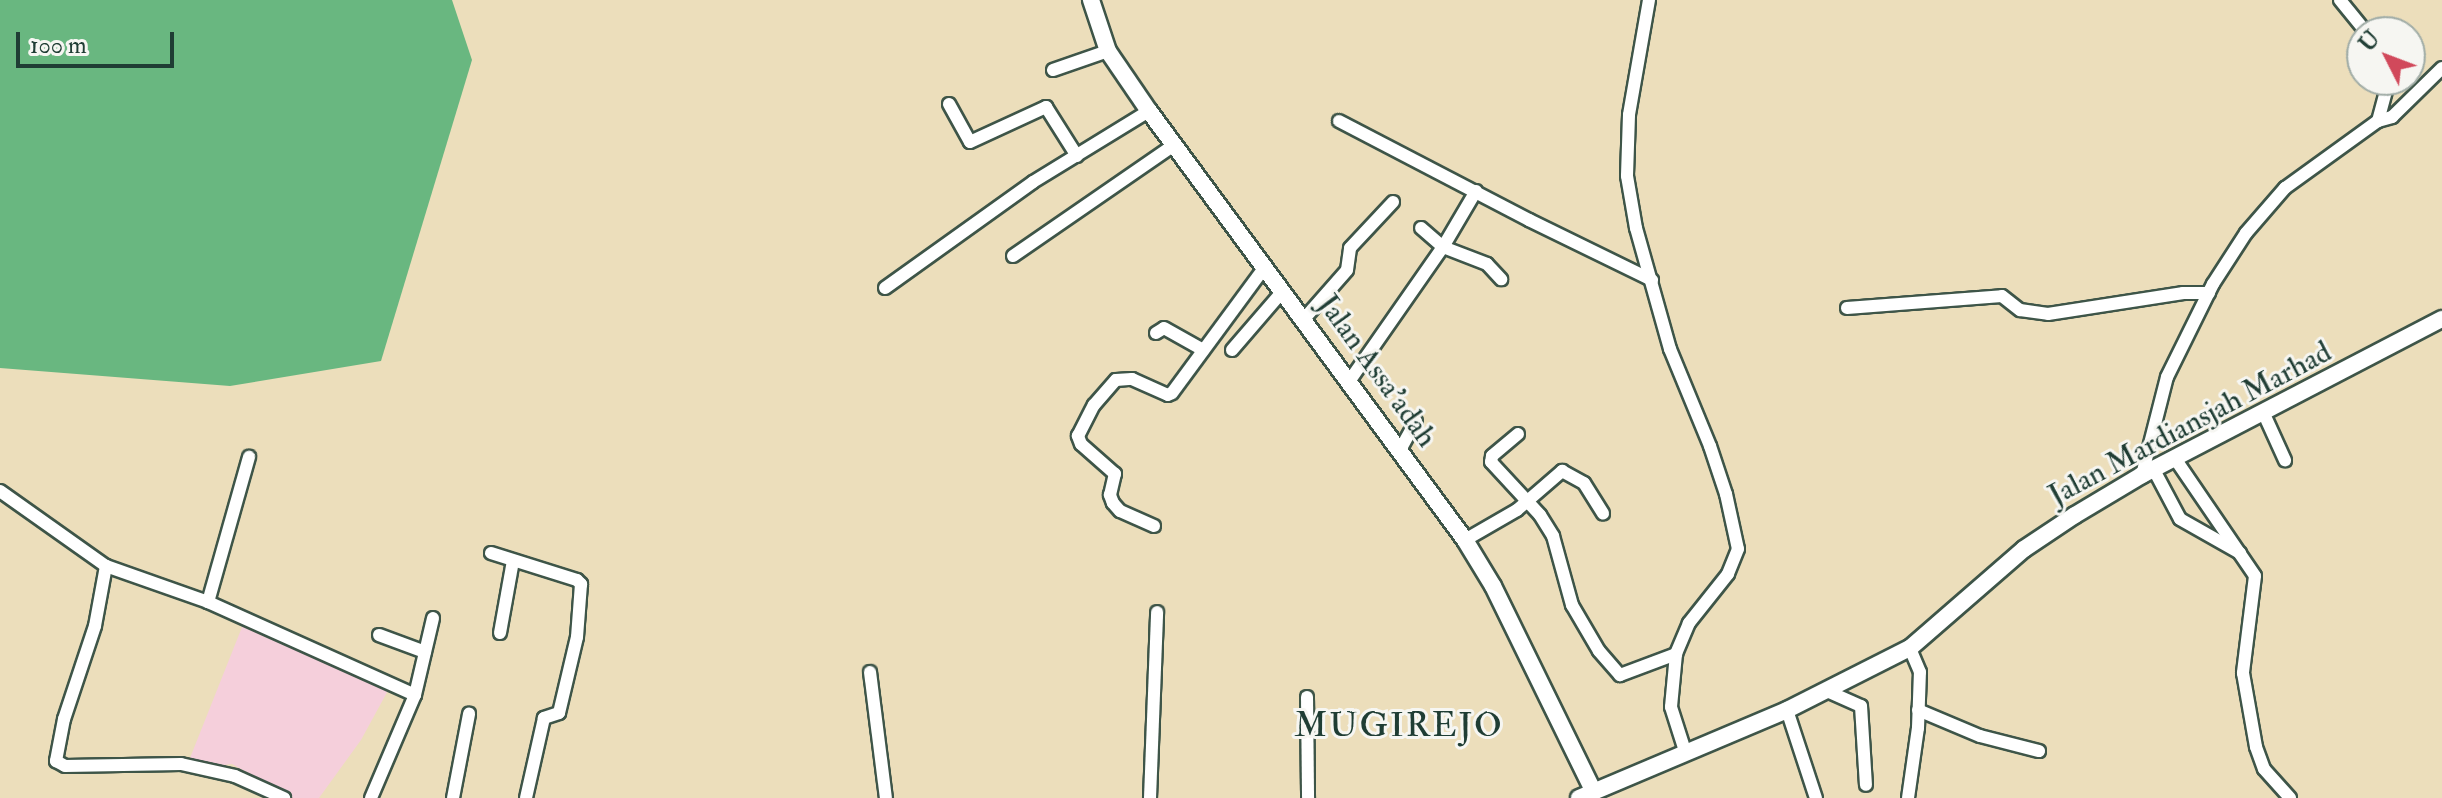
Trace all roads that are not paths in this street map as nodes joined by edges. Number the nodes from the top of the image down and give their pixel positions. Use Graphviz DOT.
graph roads {
  1 [pos="1091,0"];
  2 [pos="1649,0"];
  3 [pos="2340,0"];
  4 [pos="2353,16"];
  5 [pos="1108,51"];
  6 [pos="2442,68"];
  7 [pos="1053,70"];
  8 [pos="2385,96"];
  9 [pos="949,104"];
  10 [pos="1149,111"];
  11 [pos="1339,121"];
  12 [pos="2378,121"];
  13 [pos="1174,145"];
  14 [pos="1077,156"];
  15 [pos="1476,191"];
  16 [pos="1393,202"];
  17 [pos="1421,228"];
  18 [pos="1443,247"];
  19 [pos="1013,256"];
  20 [pos="1265,267"];
  21 [pos="1501,279"];
  22 [pos="1652,280"];
  23 [pos="885,288"];
  24 [pos="1283,291"];
  25 [pos="2209,293"];
  26 [pos="1847,308"];
  27 [pos="1304,319"];
  28 [pos="2442,319"];
  29 [pos="1156,333"];
  30 [pos="1203,350"];
  31 [pos="1232,350"];
  32 [pos="1348,383"];
  33 [pos="2264,414"];
  34 [pos="1416,421"];
  35 [pos="1518,434"];
  36 [pos="1400,450"];
  37 [pos="249,457"];
  38 [pos="2176,460"];
  39 [pos="2285,460"];
  40 [pos="2148,472"];
  41 [pos="0,491"];
  42 [pos="1528,501"];
  43 [pos="1603,514"];
  44 [pos="1154,526"];
  45 [pos="1465,540"];
  46 [pos="491,553"];
  47 [pos="2243,554"];
  48 [pos="513,561"];
  49 [pos="106,566"];
  50 [pos="208,602"];
  51 [pos="1157,612"];
  52 [pos="433,618"];
  53 [pos="500,633"];
  54 [pos="379,635"];
  55 [pos="1910,648"];
  56 [pos="425,652"];
  57 [pos="1676,654"];
  58 [pos="870,672"];
  59 [pos="1827,691"];
  60 [pos="415,695"];
  61 [pos="1307,697"];
  62 [pos="1787,710"];
  63 [pos="1918,710"];
  64 [pos="469,714"];
  65 [pos="1685,751"];
  66 [pos="2039,751"];
  67 [pos="1866,785"];
  68 [pos="1587,795"];
  69 [pos="284,798"];
  70 [pos="371,798"];
  71 [pos="453,798"];
  72 [pos="526,798"];
  73 [pos="886,798"];
  74 [pos="1150,798"];
  75 [pos="1308,798"];
  76 [pos="1816,798"];
  77 [pos="1908,798"];
  78 [pos="2290,798"];
  1 -- 5 [label="street, Jalan Assa'adah"];
  2 -- 22 [label="street"];
  3 -- 4 [label="street"];
  5 -- 7 [label="street"];
  5 -- 10 [label="street, Jalan Assa'adah"];
  6 -- 12 [label="street"];
  8 -- 12 [label="street"];
  9 -- 14 [label="street"];
  10 -- 13 [label="street, Jalan Assa'adah"];
  10 -- 14 [label="street"];
  11 -- 15 [label="street"];
  12 -- 25 [label="street"];
  13 -- 19 [label="street"];
  13 -- 20 [label="street, Jalan Assa'adah"];
  14 -- 23 [label="street"];
  15 -- 18 [label="street"];
  15 -- 22 [label="street"];
  16 -- 27 [label="street"];
  17 -- 18 [label="street"];
  18 -- 21 [label="street"];
  18 -- 32 [label="street"];
  20 -- 24 [label="street, Jalan Assa'adah"];
  20 -- 30 [label="street"];
  22 -- 57 [label="street"];
  24 -- 27 [label="street, Jalan Assa'adah"];
  24 -- 31 [label="street"];
  25 -- 26 [label="street"];
  25 -- 40 [label="street"];
  27 -- 32 [label="street, Jalan Assa'adah"];
  28 -- 33 [label="street, Jalan Mardiansjah Marhad"];
  29 -- 30 [label="street"];
  30 -- 44 [label="street"];
  32 -- 36 [label="street, Jalan Assa'adah"];
  33 -- 38 [label="street, Jalan Mardiansjah Marhad"];
  33 -- 39 [label="street"];
  34 -- 36 [label="street"];
  35 -- 42 [label="street"];
  36 -- 45 [label="street, Jalan Assa'adah"];
  37 -- 50 [label="street"];
  38 -- 40 [label="street, Jalan Mardiansjah Marhad"];
  38 -- 47 [label="street"];
  40 -- 47 [label="street"];
  40 -- 55 [label="street, Jalan Mardiansjah Marhad"];
  41 -- 49 [label="street"];
  42 -- 43 [label="street"];
  42 -- 45 [label="street"];
  42 -- 57 [label="street"];
  45 -- 68 [label="street, Jalan Assa'adah"];
  46 -- 48 [label="street"];
  47 -- 78 [label="street"];
  48 -- 53 [label="street"];
  48 -- 72 [label="street"];
  49 -- 50 [label="street"];
  49 -- 69 [label="street"];
  50 -- 60 [label="street"];
  51 -- 74 [label="street"];
  52 -- 56 [label="street"];
  54 -- 56 [label="street"];
  55 -- 59 [label="street, Jalan Mardiansjah Marhad"];
  55 -- 63 [label="street"];
  56 -- 60 [label="street"];
  57 -- 65 [label="street"];
  58 -- 73 [label="street"];
  59 -- 62 [label="street, Jalan Mardiansjah Marhad"];
  59 -- 67 [label="street"];
  60 -- 70 [label="street"];
  61 -- 75 [label="street"];
  62 -- 65 [label="street, Jalan Mardiansjah Marhad"];
  62 -- 76 [label="street"];
  63 -- 66 [label="street"];
  63 -- 77 [label="street"];
  64 -- 71 [label="street"];
  65 -- 68 [label="street, Jalan Mardiansjah Marhad"];
}
